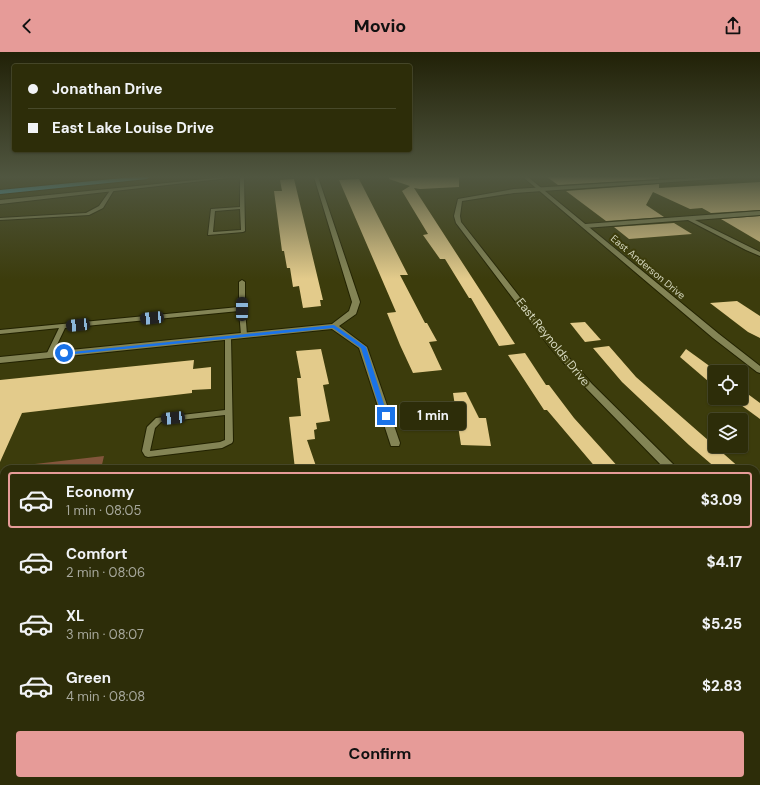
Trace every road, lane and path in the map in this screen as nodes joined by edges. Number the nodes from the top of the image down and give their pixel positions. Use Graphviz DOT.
graph roads {
  1 [pos="93,211"];
  2 [pos="213,211"];
  3 [pos="242,211"];
  4 [pos="327,211"];
  5 [pos="458,211"];
  6 [pos="567,211"];
  7 [pos="760,213"];
  8 [pos="690,218"];
  9 [pos="0,219"];
  10 [pos="585,226"];
  11 [pos="760,254"];
  12 [pos="242,282"];
  13 [pos="242,309"];
  14 [pos="63,326"];
  15 [pos="334,326"];
  16 [pos="0,332"];
  17 [pos="244,335"];
  18 [pos="228,337"];
  19 [pos="50,355"];
  20 [pos="0,360"];
  21 [pos="760,370"];
  22 [pos="228,412"];
  23 [pos="395,443"];
  24 [pos="668,465"];
  1 -- 9 [label="lane"];
  2 -- 3 [label="lane"];
  4 -- 15 [label="street"];
  5 -- 24 [label="street, East Reynolds Drive"];
  6 -- 10 [label="street, East Anderson Drive"];
  7 -- 8 [label="street"];
  8 -- 10 [label="street"];
  8 -- 11 [label="street"];
  10 -- 21 [label="street, East Anderson Drive"];
  12 -- 13 [label="lane"];
  13 -- 14 [label="lane"];
  13 -- 17 [label="lane"];
  14 -- 16 [label="lane"];
  14 -- 19 [label="lane"];
  15 -- 17 [label="street"];
  15 -- 23 [label="street"];
  17 -- 18 [label="street"];
  18 -- 19 [label="street"];
  18 -- 22 [label="lane"];
  19 -- 20 [label="street"];
  22 -- 22 [label="lane"];
}
